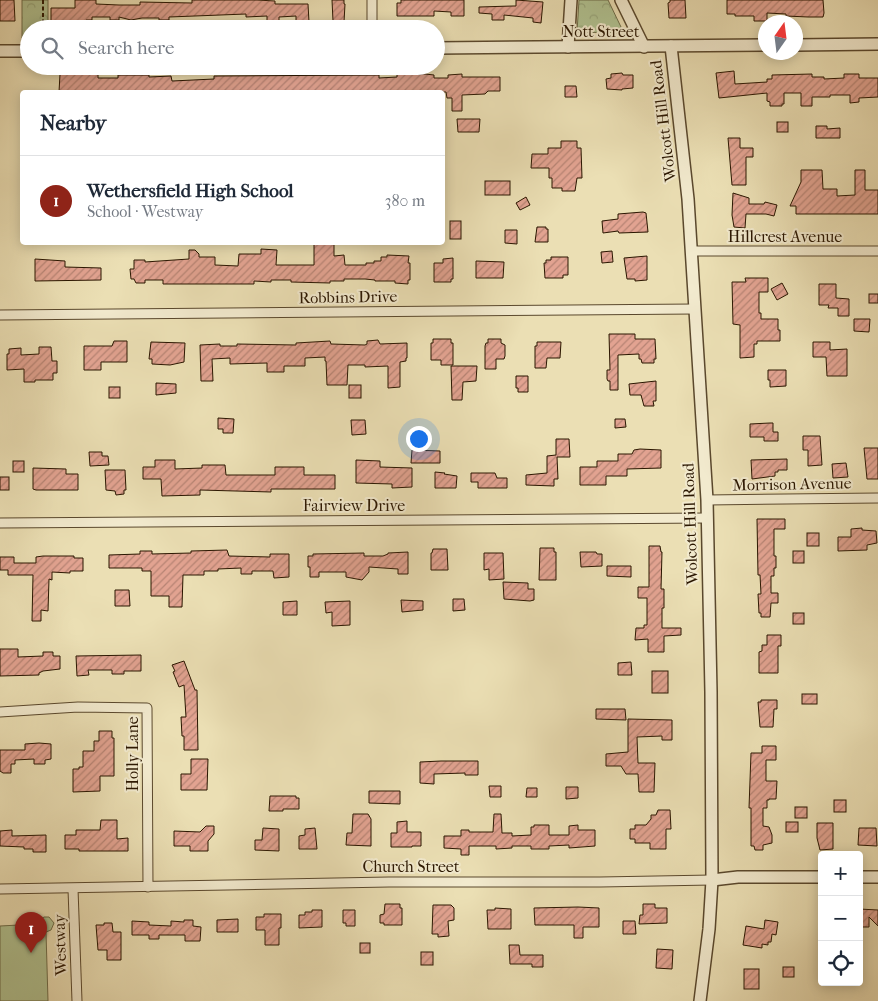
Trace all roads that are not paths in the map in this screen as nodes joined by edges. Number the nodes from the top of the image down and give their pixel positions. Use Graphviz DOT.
graph roads {
  1 [pos="372,0"];
  2 [pos="571,0"];
  3 [pos="621,0"];
  4 [pos="372,20"];
  5 [pos="878,44"];
  6 [pos="758,45"];
  7 [pos="803,45"];
  8 [pos="671,46"];
  9 [pos="568,47"];
  10 [pos="644,47"];
  11 [pos="445,48"];
  12 [pos="0,51"];
  13 [pos="20,51"];
  14 [pos="692,251"];
  15 [pos="878,251"];
  16 [pos="696,309"];
  17 [pos="0,315"];
  18 [pos="878,498"];
  19 [pos="707,500"];
  20 [pos="707,518"];
  21 [pos="0,523"];
  22 [pos="0,712"];
  23 [pos="818,877"];
  24 [pos="863,877"];
  25 [pos="878,877"];
  26 [pos="712,880"];
  27 [pos="148,887"];
  28 [pos="0,889"];
  29 [pos="73,889"];
  30 [pos="77,1001"];
  31 [pos="700,1001"];
  1 -- 4 [label="street"];
  2 -- 9 [label="street"];
  3 -- 10 [label="street, Wolcott Hill Road"];
  5 -- 7 [label="street"];
  6 -- 8 [label="street, Nott Street"];
  8 -- 10 [label="street, Nott Street"];
  8 -- 14 [label="street, Wolcott Hill Road"];
  9 -- 10 [label="street, Nott Street"];
  9 -- 11 [label="street, Nott Street"];
  12 -- 13 [label="street"];
  14 -- 15 [label="street, Hillcrest Avenue"];
  14 -- 16 [label="street, Wolcott Hill Road"];
  16 -- 17 [label="street, Robbins Drive"];
  16 -- 19 [label="street, Wolcott Hill Road"];
  18 -- 19 [label="street, Morrison Avenue"];
  19 -- 20 [label="street, Wolcott Hill Road"];
  20 -- 21 [label="street, Fairview Drive"];
  20 -- 26 [label="street, Wolcott Hill Road"];
  22 -- 27 [label="street, Holly Lane"];
  23 -- 26 [label="street, Church Street"];
  24 -- 25 [label="street"];
  26 -- 27 [label="street, Church Street"];
  26 -- 31 [label="street, Wolcott Hill Road"];
  27 -- 29 [label="street, Church Street"];
  28 -- 29 [label="street, Church Street"];
  29 -- 30 [label="street, Westway"];
}
